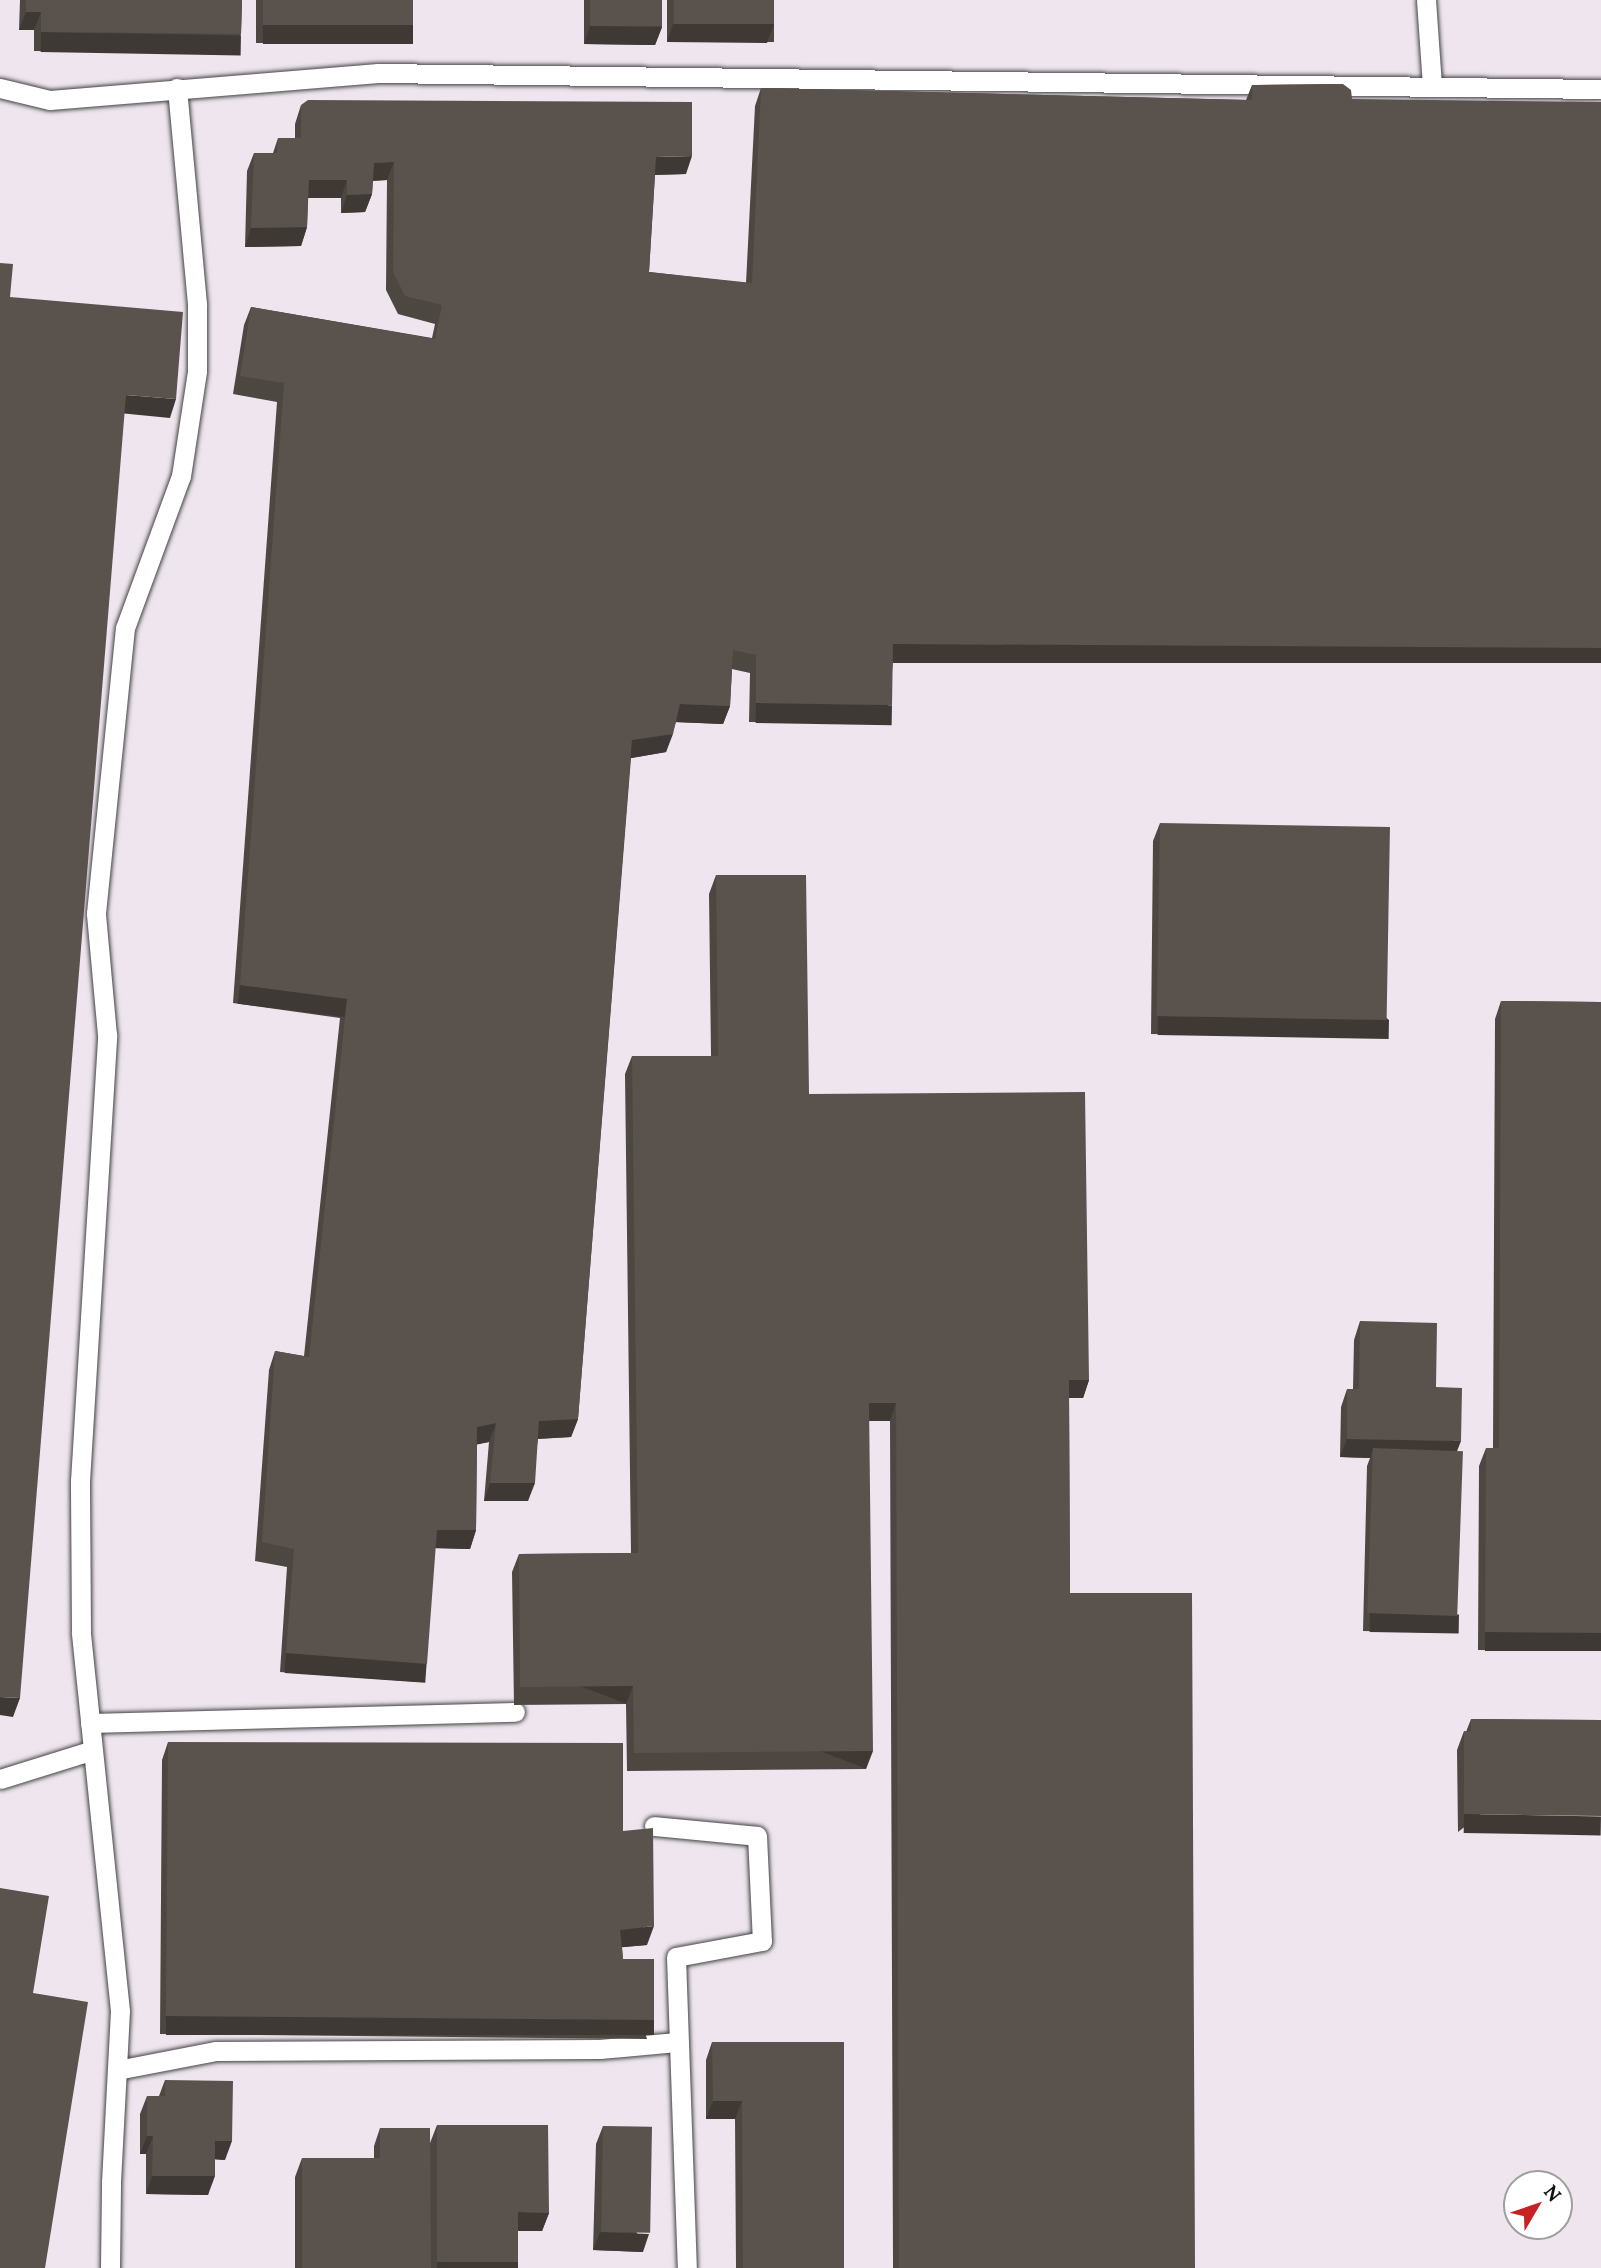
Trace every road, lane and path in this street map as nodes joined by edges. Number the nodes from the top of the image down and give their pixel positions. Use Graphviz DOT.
graph roads {
  1 [pos="1426,0"];
  2 [pos="1432,85"];
  3 [pos="0,88"];
  4 [pos="177,88"];
  5 [pos="1601,89"];
  6 [pos="515,1712"];
  7 [pos="90,1723"];
  8 [pos="93,1750"];
  9 [pos="0,1779"];
  10 [pos="654,1826"];
  11 [pos="677,2042"];
  12 [pos="117,2070"];
  13 [pos="110,2268"];
  14 [pos="687,2268"];
  1 -- 2 [label="lane"];
  2 -- 4 [label="lane"];
  2 -- 5 [label="lane"];
  3 -- 4 [label="lane"];
  4 -- 7 [label="lane"];
  6 -- 7 [label="lane"];
  7 -- 8 [label="lane"];
  8 -- 9 [label="lane"];
  8 -- 12 [label="lane"];
  10 -- 11 [label="lane"];
  11 -- 12 [label="lane"];
  11 -- 14 [label="lane"];
  12 -- 13 [label="lane"];
}
